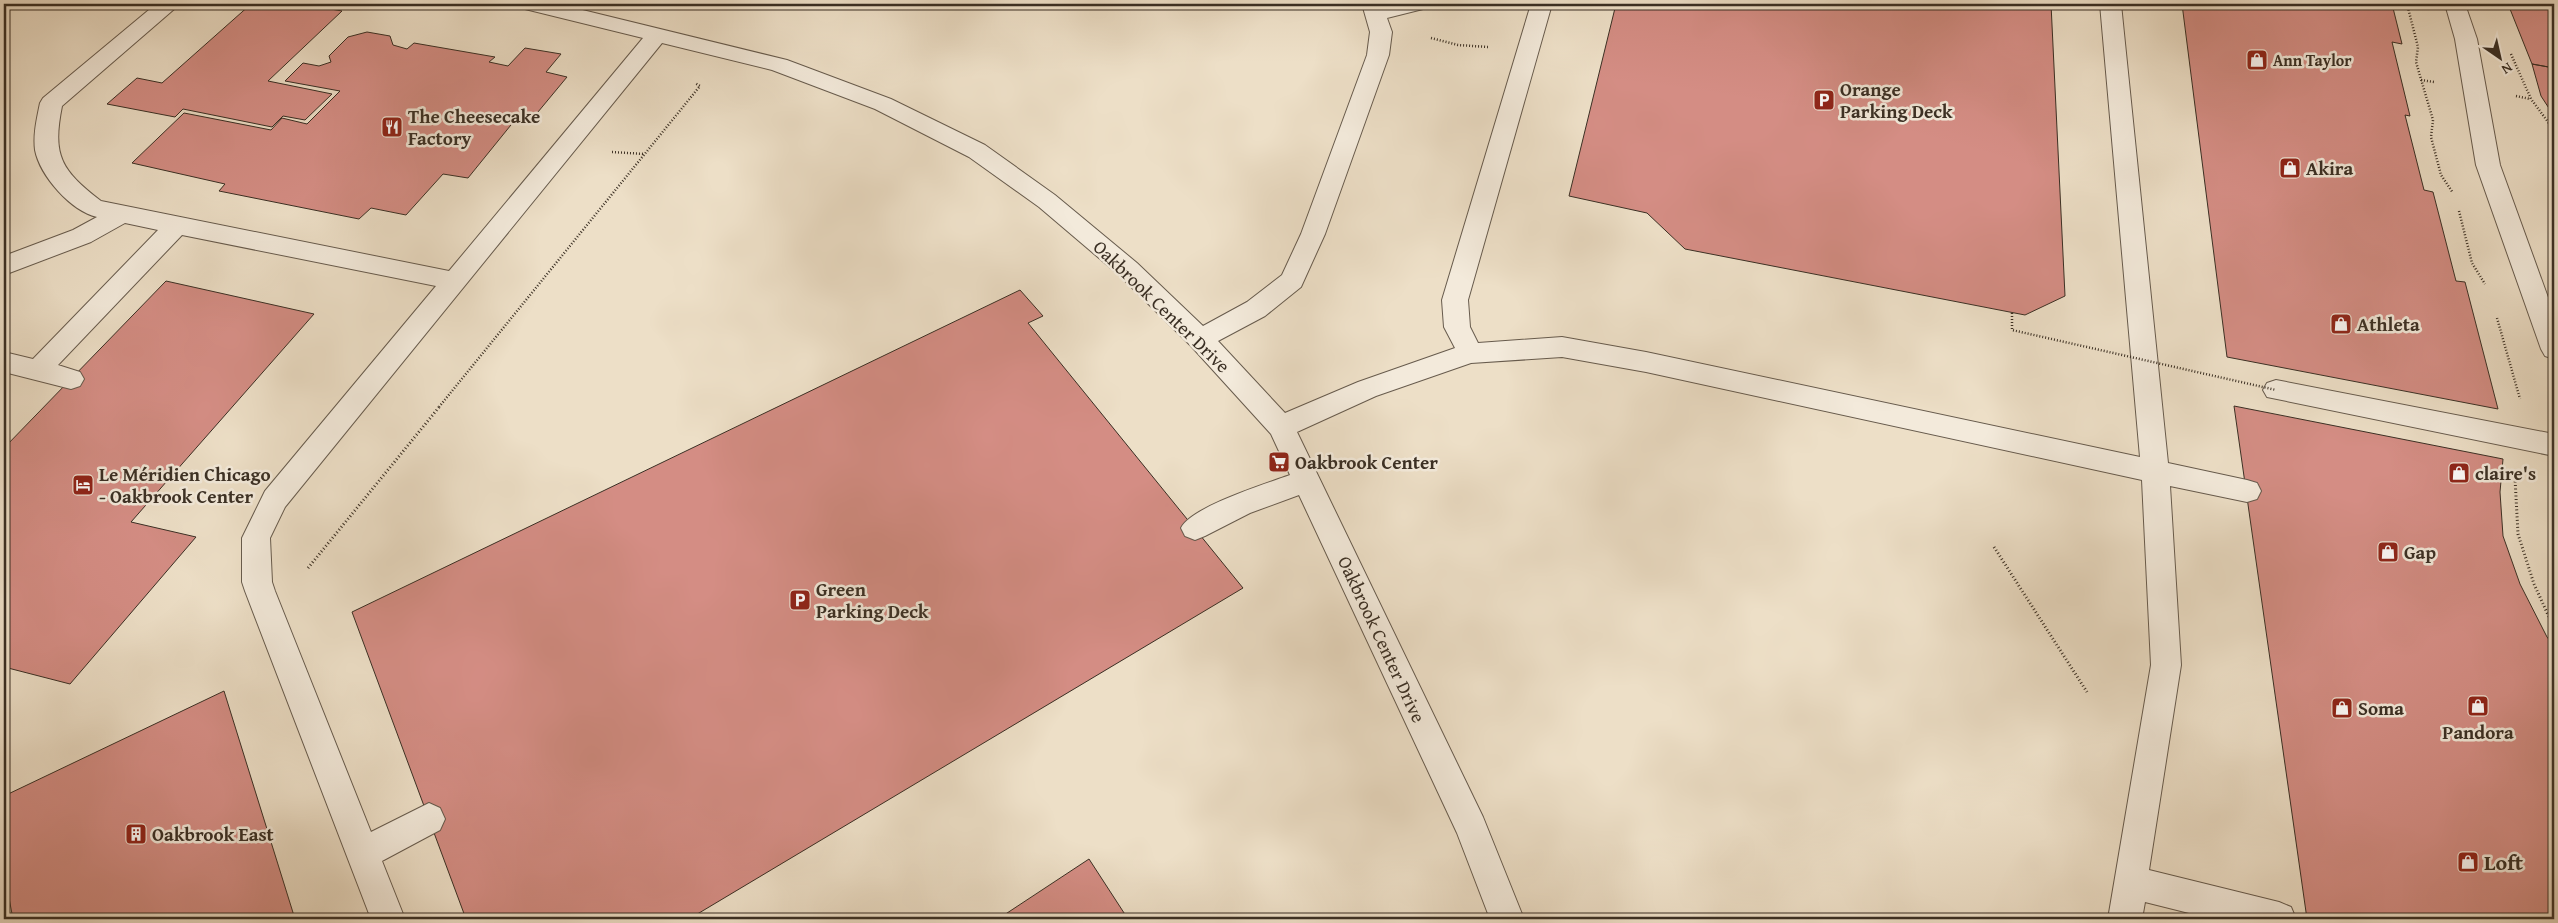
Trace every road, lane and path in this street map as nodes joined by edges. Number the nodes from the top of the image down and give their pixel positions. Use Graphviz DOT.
graph roads {
  1 [pos="168,4"];
  2 [pos="532,4"];
  3 [pos="1416,4"];
  4 [pos="1542,4"];
  5 [pos="2111,4"];
  6 [pos="2407,4"];
  7 [pos="2455,4"];
  8 [pos="1374,9"];
  9 [pos="658,34"];
  10 [pos="1431,38"];
  11 [pos="1492,47"];
  12 [pos="2510,50"];
  13 [pos="691,80"];
  14 [pos="2554,130"];
  15 [pos="2454,195"];
  16 [pos="2457,204"];
  17 [pos="121,214"];
  18 [pos="177,225"];
  19 [pos="4,266"];
  20 [pos="454,281"];
  21 [pos="2488,289"];
  22 [pos="2012,313"];
  23 [pos="2496,318"];
  24 [pos="1200,338"];
  25 [pos="2554,349"];
  26 [pos="1470,354"];
  27 [pos="4,362"];
  28 [pos="38,370"];
  29 [pos="71,379"];
  30 [pos="2276,390"];
  31 [pos="1281,427"];
  32 [pos="2544,444"];
  33 [pos="2154,472"];
  34 [pos="1307,480"];
  35 [pos="2247,491"];
  36 [pos="1195,528"];
  37 [pos="1994,547"];
  38 [pos="308,568"];
  39 [pos="2554,628"];
  40 [pos="2087,692"];
  41 [pos="429,819"];
  42 [pos="362,854"];
  43 [pos="2130,882"];
  44 [pos="388,919"];
  45 [pos="1507,919"];
  46 [pos="2124,919"];
  47 [pos="2279,919"];
  1 -- 17 [label="street"];
  2 -- 9 [label="street, Oakbrook Center Drive"];
  3 -- 8 [label="street"];
  4 -- 26 [label="street"];
  5 -- 33 [label="street"];
  6 -- 15 [label="path"];
  7 -- 25 [label="street"];
  8 -- 24 [label="street"];
  9 -- 20 [label="street"];
  9 -- 24 [label="street, Oakbrook Center Drive"];
  10 -- 11 [label="path"];
  12 -- 14 [label="path"];
  13 -- 38 [label="path"];
  16 -- 21 [label="path"];
  17 -- 18 [label="street"];
  17 -- 19 [label="street"];
  18 -- 20 [label="street"];
  18 -- 28 [label="street"];
  20 -- 42 [label="street"];
  22 -- 30 [label="path, bridge"];
  23 -- 32 [label="path"];
  24 -- 31 [label="street, Oakbrook Center Drive"];
  26 -- 31 [label="street"];
  26 -- 33 [label="street"];
  27 -- 28 [label="street"];
  28 -- 29 [label="street"];
  30 -- 32 [label="street"];
  31 -- 34 [label="street, Oakbrook Center Drive"];
  32 -- 39 [label="path"];
  33 -- 35 [label="street"];
  33 -- 43 [label="street"];
  34 -- 36 [label="street"];
  34 -- 45 [label="street, Oakbrook Center Drive"];
  37 -- 40 [label="path"];
  41 -- 42 [label="street"];
  42 -- 44 [label="street"];
  43 -- 46 [label="street"];
  43 -- 47 [label="street"];
}
